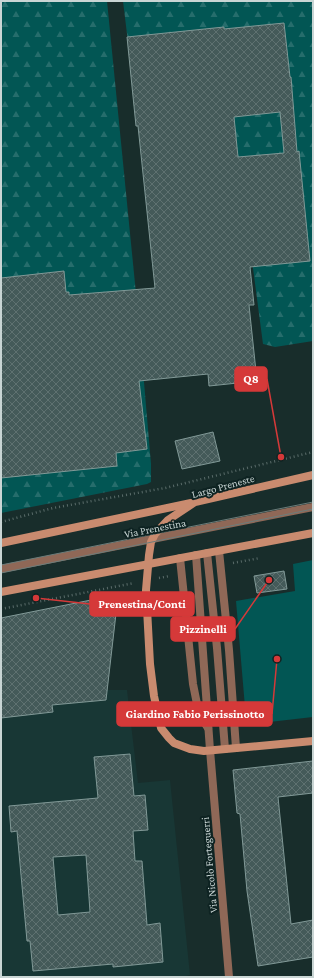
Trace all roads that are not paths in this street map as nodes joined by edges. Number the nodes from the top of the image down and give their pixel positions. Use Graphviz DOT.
graph roads {
  1 [pos="313,475"];
  2 [pos="195,502"];
  3 [pos="313,507"];
  4 [pos="313,533"];
  5 [pos="153,539"];
  6 [pos="1,543"];
  7 [pos="219,551"];
  8 [pos="207,553"];
  9 [pos="196,555"];
  10 [pos="180,558"];
  11 [pos="148,564"];
  12 [pos="1,569"];
  13 [pos="1,592"];
  14 [pos="209,729"];
  15 [pos="313,741"];
  16 [pos="236,748"];
  17 [pos="225,749"];
  18 [pos="210,750"];
  19 [pos="229,977"];
  1 -- 2 [label="main road, Largo Preneste"];
  2 -- 5 [label="main road, Largo Preneste"];
  2 -- 6 [label="main road, Via Prenestina"];
  3 -- 5 [label="street, Via Prenestina"];
  4 -- 7 [label="main road"];
  5 -- 11 [label="main road, Largo Preneste"];
  5 -- 12 [label="street, Via Prenestina"];
  7 -- 8 [label="main road"];
  7 -- 16 [label="street"];
  8 -- 9 [label="main road"];
  8 -- 17 [label="street"];
  9 -- 10 [label="main road"];
  9 -- 14 [label="street"];
  10 -- 11 [label="main road"];
  10 -- 14 [label="street"];
  11 -- 13 [label="main road"];
  11 -- 18 [label="main road, Largo Preneste"];
  14 -- 18 [label="street"];
  15 -- 16 [label="main road, Largo Preneste"];
  16 -- 17 [label="main road, Largo Preneste"];
  17 -- 18 [label="main road, Largo Preneste"];
  18 -- 19 [label="street, Via Nicolò Forteguerri"];
}
